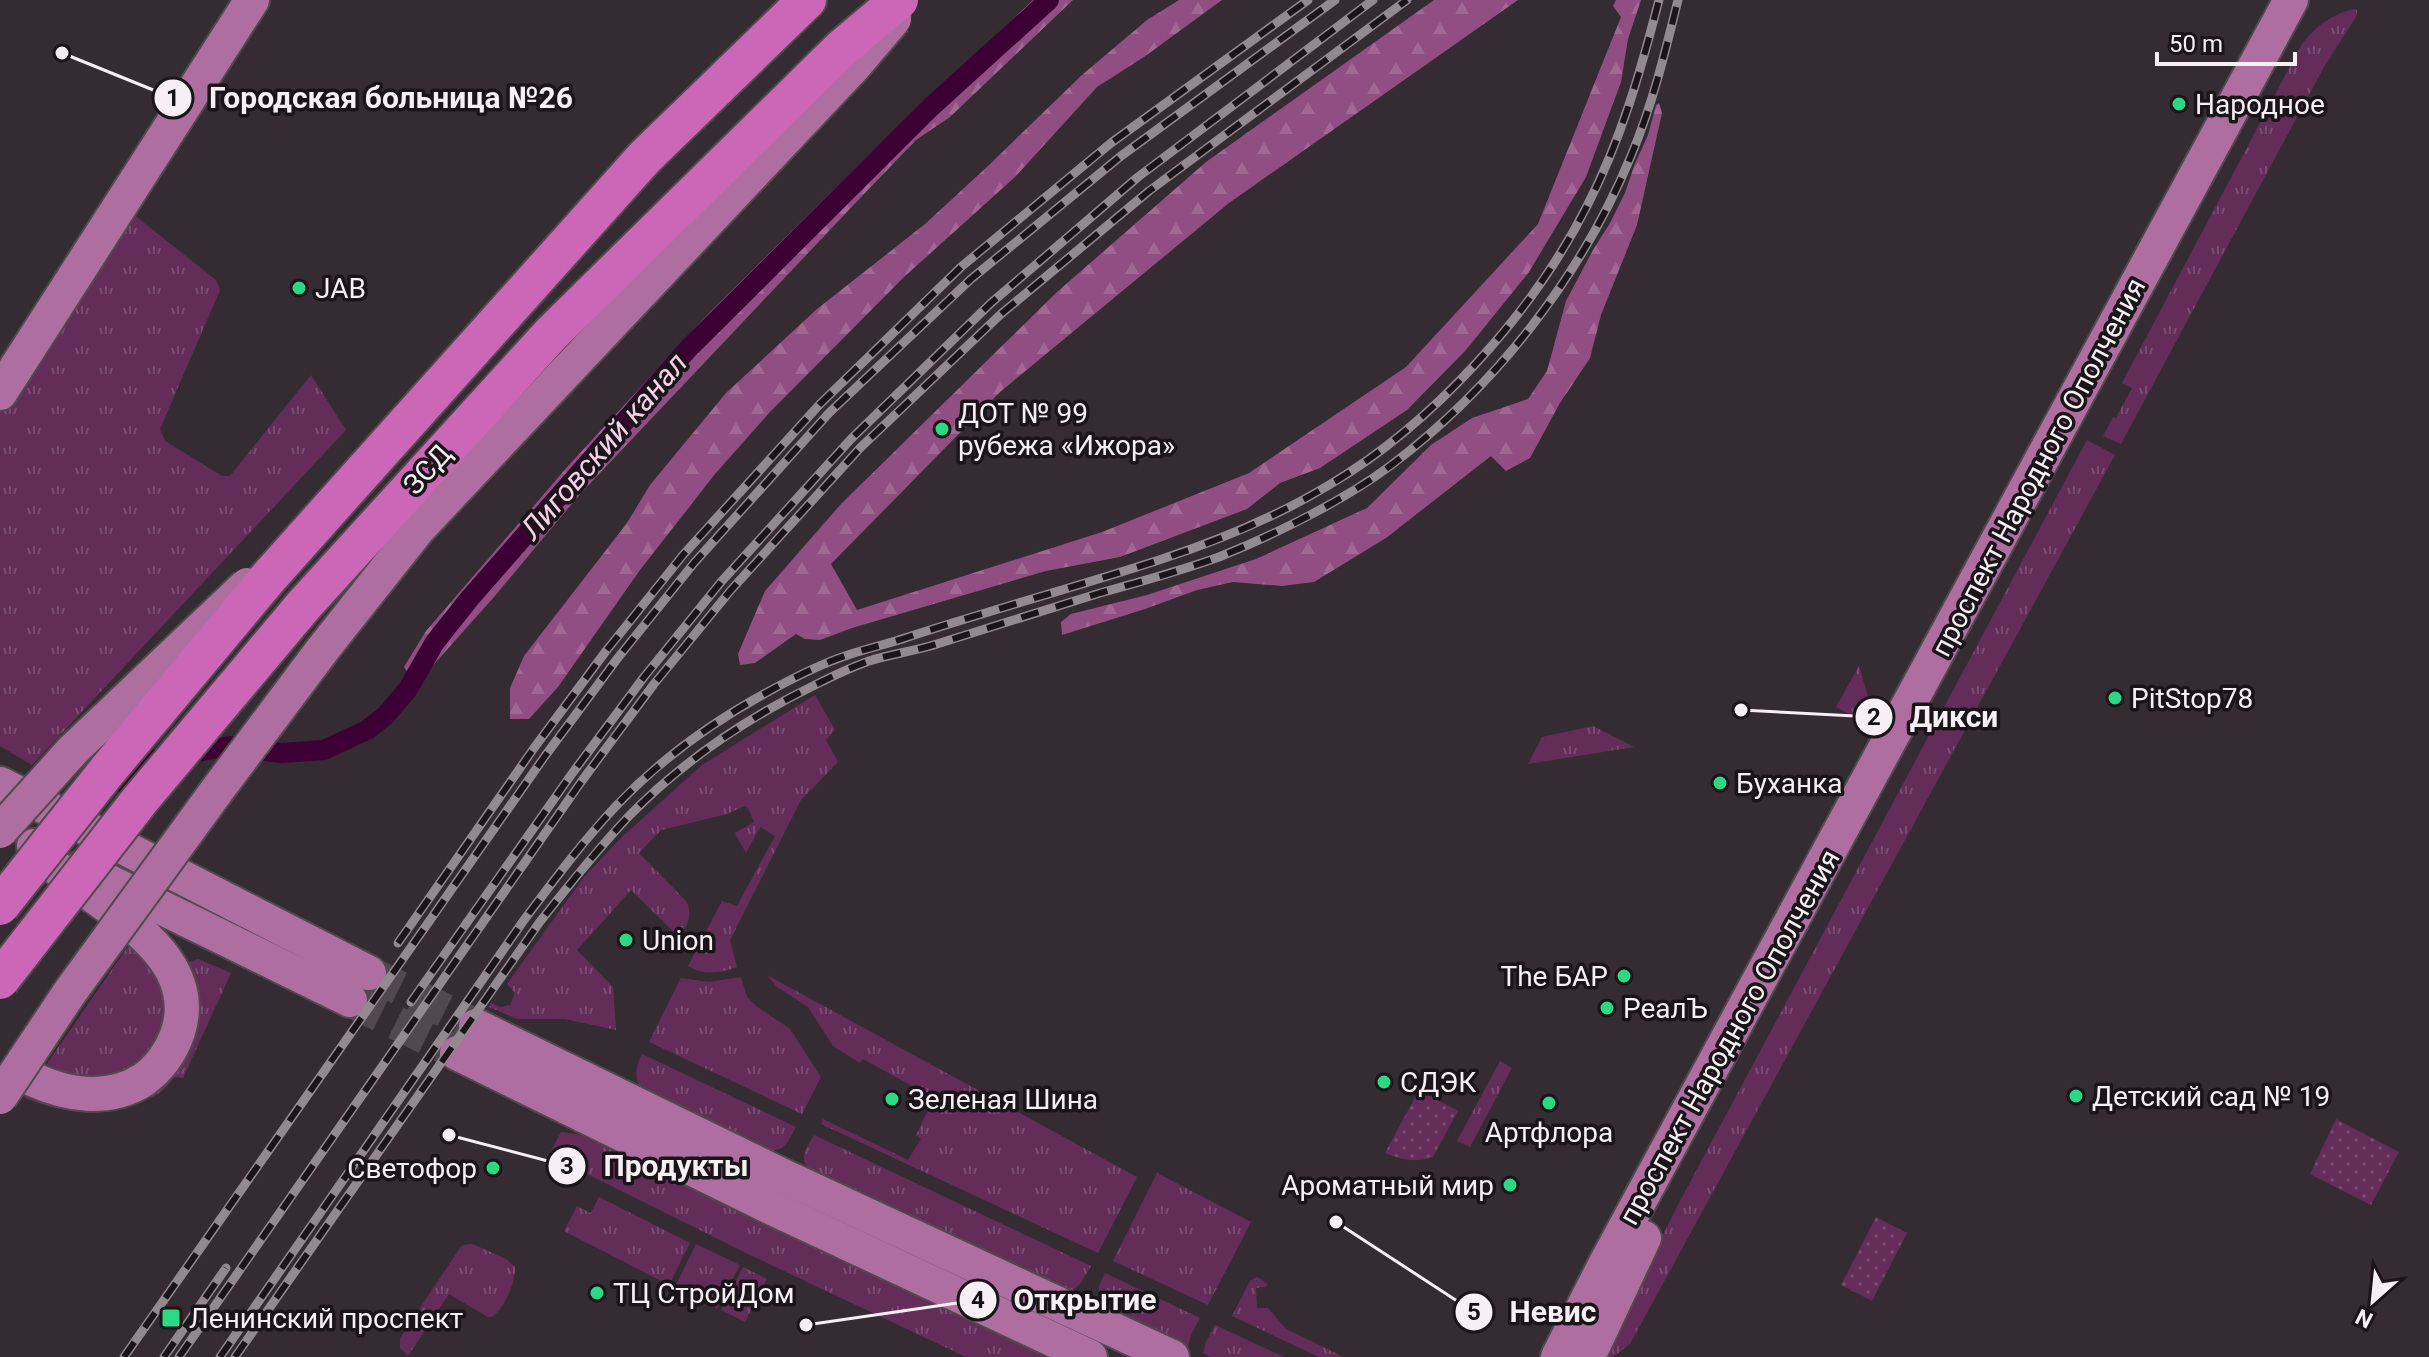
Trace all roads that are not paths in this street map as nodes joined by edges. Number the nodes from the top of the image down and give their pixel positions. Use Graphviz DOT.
graph roads {
  1 [pos="227,0"];
  2 [pos="252,0"];
  3 [pos="807,0"];
  4 [pos="899,0"];
  5 [pos="910,0"];
  6 [pos="2291,0"];
  7 [pos="2313,0"];
  8 [pos="0,349"];
  9 [pos="0,393"];
  10 [pos="319,521"];
  11 [pos="0,784"];
  12 [pos="0,831"];
  13 [pos="0,906"];
  14 [pos="0,980"];
  15 [pos="10,1077"];
  16 [pos="1565,1355"];
  17 [pos="1090,1357"];
  18 [pos="1172,1357"];
  1 -- 8 [label="main road"];
  2 -- 9 [label="main road"];
  3 -- 10 [label="highway, ЗСД"];
  4 -- 14 [label="highway, ЗСД, bridge"];
  5 -- 15 [label="main road, bridge"];
  6 -- 16 [label="main road, проспект Народного Ополчения"];
  7 -- 16 [label="main road, проспект Народного Ополчения"];
  10 -- 12 [label="main road, bridge"];
  10 -- 13 [label="highway, ЗСД, bridge"];
  11 -- 15 [label="main road"];
  17 -- 18 [label="main road"];
}
